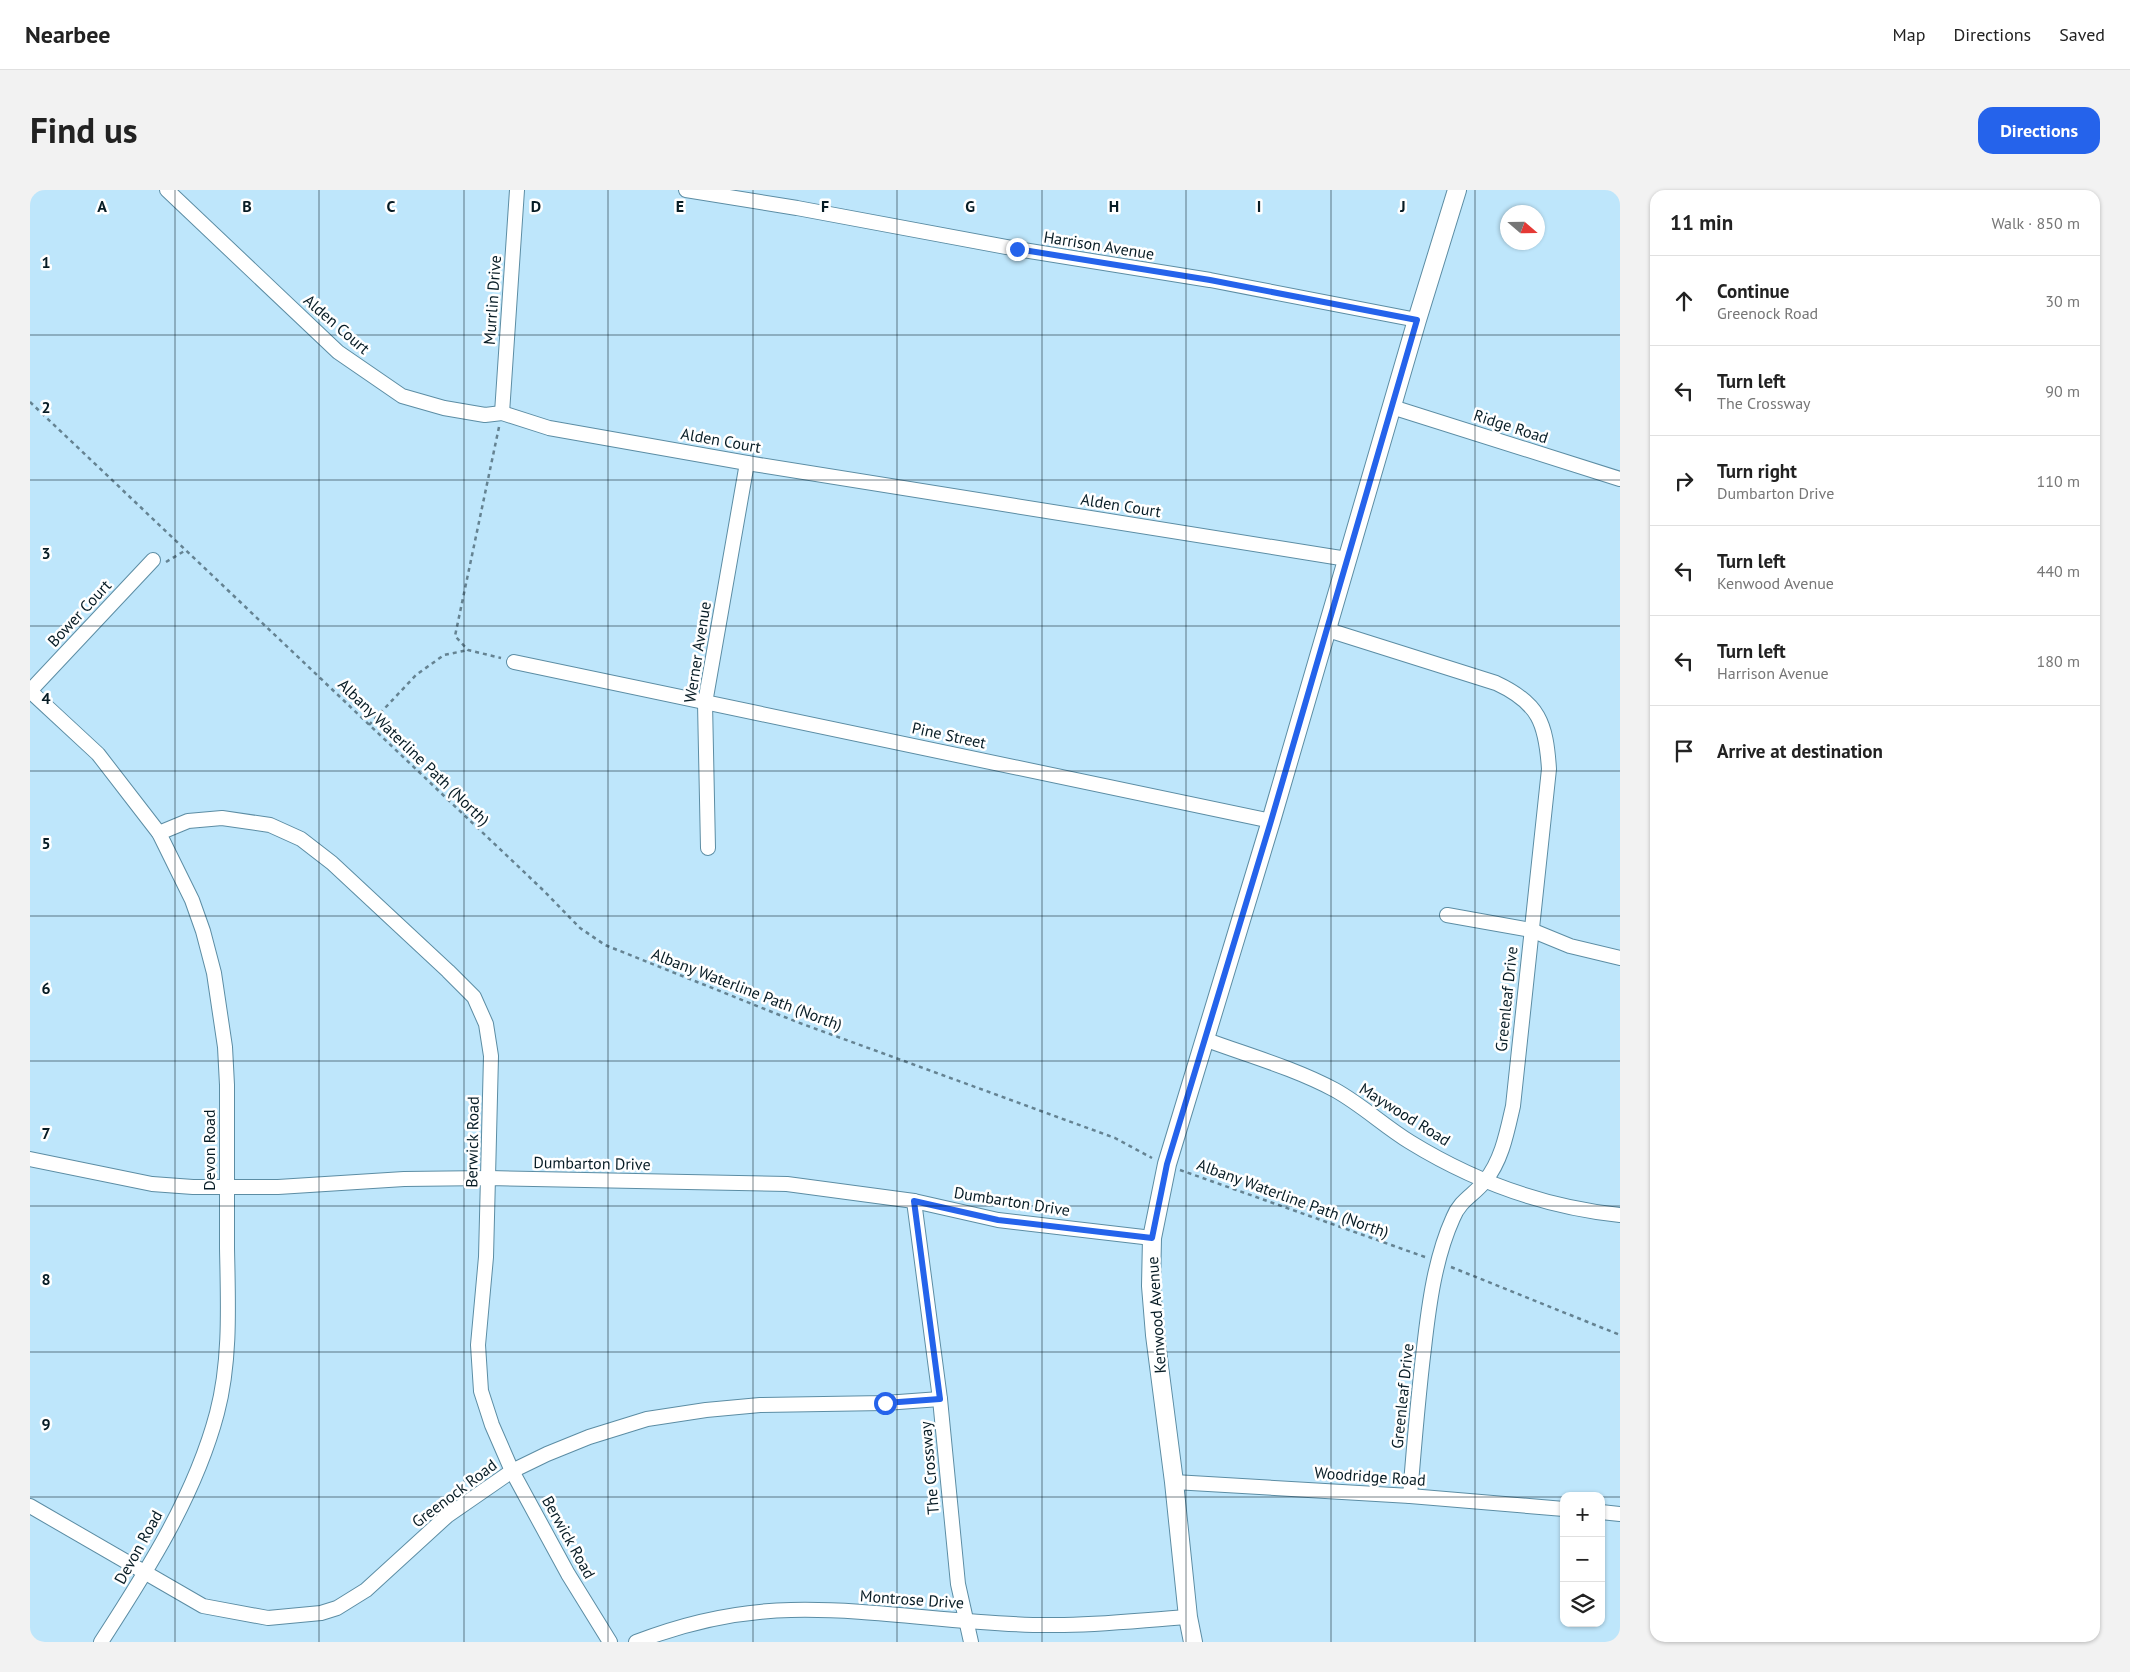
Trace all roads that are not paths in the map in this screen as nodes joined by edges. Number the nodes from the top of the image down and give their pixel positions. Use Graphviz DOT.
graph roads {
  1 [pos="167,190"];
  2 [pos="517,190"];
  3 [pos="686,190"];
  4 [pos="1457,190"];
  5 [pos="1417,320"];
  6 [pos="1392,407"];
  7 [pos="502,413"];
  8 [pos="747,463"];
  9 [pos="1620,479"];
  10 [pos="1347,559"];
  11 [pos="153,560"];
  12 [pos="1328,630"];
  13 [pos="514,662"];
  14 [pos="30,691"];
  15 [pos="705,703"];
  16 [pos="1271,821"];
  17 [pos="158,833"];
  18 [pos="708,848"];
  19 [pos="1447,915"];
  20 [pos="1531,930"];
  21 [pos="1620,958"];
  22 [pos="1204,1039"];
  23 [pos="30,1159"];
  24 [pos="489,1178"];
  25 [pos="1485,1181"];
  26 [pos="227,1187"];
  27 [pos="914,1201"];
  28 [pos="1620,1215"];
  29 [pos="1152,1238"];
  30 [pos="940,1399"];
  31 [pos="512,1471"];
  32 [pos="1174,1482"];
  33 [pos="1410,1496"];
  34 [pos="30,1506"];
  35 [pos="1560,1509"];
  36 [pos="1605,1512"];
  37 [pos="1620,1514"];
  38 [pos="145,1574"];
  39 [pos="1188,1617"];
  40 [pos="968,1620"];
  41 [pos="101,1642"];
  42 [pos="610,1642"];
  43 [pos="636,1642"];
  44 [pos="971,1642"];
  45 [pos="1193,1642"];
  1 -- 7 [label="street, Alden Court"];
  2 -- 7 [label="street, Murrlin Drive"];
  3 -- 5 [label="street, Harrison Avenue"];
  4 -- 5 [label="street, Kenwood Avenue"];
  5 -- 6 [label="street, Kenwood Avenue"];
  6 -- 9 [label="street, Ridge Road"];
  6 -- 10 [label="street, Kenwood Avenue"];
  7 -- 8 [label="street, Alden Court"];
  8 -- 10 [label="street, Alden Court"];
  8 -- 15 [label="street, Werner Avenue"];
  10 -- 12 [label="street, Kenwood Avenue"];
  11 -- 14 [label="street, Bower Court"];
  12 -- 16 [label="street, Kenwood Avenue"];
  12 -- 20 [label="street, Greenleaf Drive"];
  13 -- 15 [label="street, Pine Street"];
  14 -- 17 [label="street, Devon Road"];
  15 -- 16 [label="street, Pine Street"];
  15 -- 18 [label="street, Werner Avenue"];
  16 -- 22 [label="street, Kenwood Avenue"];
  17 -- 24 [label="street, Berwick Road"];
  17 -- 26 [label="street, Devon Road"];
  19 -- 20 [label="street"];
  20 -- 21 [label="street"];
  20 -- 25 [label="street, Greenleaf Drive"];
  22 -- 25 [label="street, Maywood Road"];
  22 -- 29 [label="street, Kenwood Avenue"];
  23 -- 26 [label="street, Dumbarton Drive"];
  24 -- 26 [label="street, Dumbarton Drive"];
  24 -- 27 [label="street, Dumbarton Drive"];
  24 -- 31 [label="street, Berwick Road"];
  25 -- 28 [label="street, Maywood Road"];
  25 -- 33 [label="street, Greenleaf Drive"];
  26 -- 38 [label="street, Devon Road"];
  27 -- 29 [label="street, Dumbarton Drive"];
  27 -- 30 [label="street, The Crossway"];
  29 -- 32 [label="street, Kenwood Avenue"];
  30 -- 31 [label="street, Greenock Road"];
  30 -- 40 [label="street, The Crossway"];
  31 -- 38 [label="street, Greenock Road"];
  31 -- 42 [label="street, Berwick Road"];
  32 -- 33 [label="street, Woodridge Road"];
  32 -- 39 [label="street, Kenwood Avenue"];
  33 -- 35 [label="street, Woodridge Road"];
  34 -- 38 [label="street, Greenock Road"];
  36 -- 37 [label="street"];
  38 -- 41 [label="street, Devon Road"];
  39 -- 40 [label="street, Montrose Drive"];
  39 -- 45 [label="street, Kenwood Avenue"];
  40 -- 43 [label="street, Montrose Drive"];
  40 -- 44 [label="street, The Crossway"];
}
